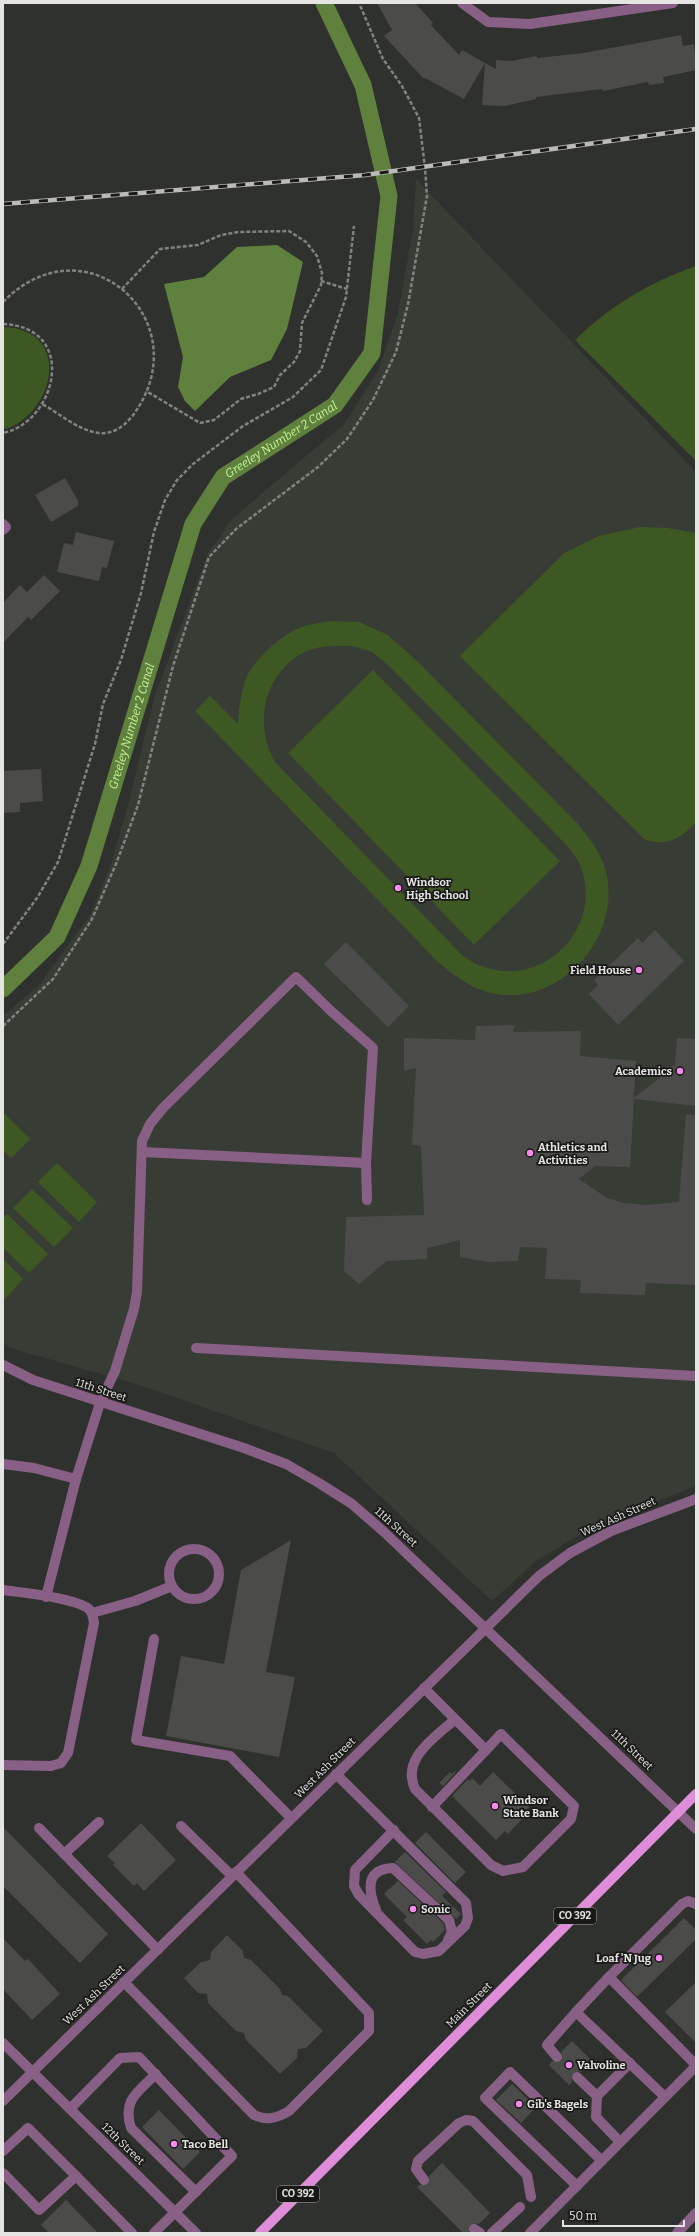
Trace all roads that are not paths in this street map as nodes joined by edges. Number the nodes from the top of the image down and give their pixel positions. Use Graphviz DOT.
graph roads {
  1 [pos="462,3"];
  2 [pos="673,3"];
  3 [pos="142,1152"];
  4 [pos="366,1163"];
  5 [pos="367,1200"];
  6 [pos="196,1348"];
  7 [pos="3,1366"];
  8 [pos="696,1376"];
  9 [pos="100,1403"];
  10 [pos="6,1462"];
  11 [pos="76,1480"];
  12 [pos="696,1498"];
  13 [pos="172,1586"];
  14 [pos="3,1590"];
  15 [pos="46,1597"];
  16 [pos="92,1613"];
  17 [pos="485,1627"];
  18 [pos="154,1639"];
  19 [pos="424,1688"];
  20 [pos="455,1719"];
  21 [pos="486,1750"];
  22 [pos="3,1765"];
  23 [pos="336,1774"];
  24 [pos="696,1794"];
  25 [pos="432,1807"];
  26 [pos="678,1812"];
  27 [pos="291,1818"];
  28 [pos="99,1822"];
  29 [pos="180,1826"];
  30 [pos="39,1828"];
  31 [pos="696,1829"];
  32 [pos="394,1830"];
  33 [pos="64,1854"];
  34 [pos="234,1874"];
  35 [pos="696,1904"];
  36 [pos="377,1914"];
  37 [pos="158,1950"];
  38 [pos="439,1951"];
  39 [pos="609,1977"];
  40 [pos="124,1982"];
  41 [pos="576,2012"];
  42 [pos="3,2043"];
  43 [pos="557,2057"];
  44 [pos="630,2063"];
  45 [pos="696,2065"];
  46 [pos="32,2072"];
  47 [pos="156,2074"];
  48 [pos="577,2077"];
  49 [pos="597,2096"];
  50 [pos="665,2098"];
  51 [pos="3,2101"];
  52 [pos="70,2109"];
  53 [pos="620,2142"];
  54 [pos="3,2151"];
  55 [pos="602,2161"];
  56 [pos="3,2173"];
  57 [pos="76,2176"];
  58 [pos="424,2180"];
  59 [pos="577,2186"];
  60 [pos="196,2192"];
  61 [pos="530,2197"];
  62 [pos="520,2207"];
  63 [pos="175,2212"];
  64 [pos="696,2213"];
  65 [pos="132,2233"];
  66 [pos="154,2233"];
  67 [pos="196,2233"];
  68 [pos="260,2233"];
  69 [pos="492,2233"];
  70 [pos="530,2233"];
  71 [pos="677,2233"];
  1 -- 2 [label="street"];
  3 -- 4 [label="street"];
  3 -- 4 [label="street"];
  3 -- 9 [label="street"];
  4 -- 5 [label="street"];
  6 -- 8 [label="street"];
  7 -- 9 [label="street, 11th Street"];
  9 -- 11 [label="street"];
  9 -- 17 [label="street, 11th Street"];
  10 -- 11 [label="street"];
  11 -- 15 [label="street"];
  12 -- 17 [label="street, West Ash Street"];
  13 -- 13 [label="street"];
  13 -- 16 [label="street"];
  14 -- 15 [label="street"];
  15 -- 16 [label="street"];
  16 -- 22 [label="street"];
  17 -- 19 [label="street, West Ash Street"];
  17 -- 26 [label="street, 11th Street"];
  18 -- 27 [label="street"];
  19 -- 20 [label="street"];
  19 -- 23 [label="street, West Ash Street"];
  20 -- 21 [label="street"];
  20 -- 25 [label="street"];
  21 -- 25 [label="street"];
  21 -- 25 [label="street"];
  23 -- 27 [label="street, West Ash Street"];
  23 -- 32 [label="street"];
  24 -- 26 [label="main road, Main Street / CO 392"];
  26 -- 31 [label="street, 11th Street"];
  26 -- 68 [label="main road, Main Street / CO 392"];
  27 -- 34 [label="street, West Ash Street"];
  28 -- 33 [label="street"];
  29 -- 34 [label="street"];
  30 -- 33 [label="street"];
  32 -- 36 [label="street"];
  32 -- 38 [label="street"];
  33 -- 37 [label="street"];
  34 -- 37 [label="street, West Ash Street"];
  34 -- 40 [label="street"];
  35 -- 39 [label="street"];
  36 -- 38 [label="street"];
  36 -- 38 [label="street"];
  37 -- 40 [label="street, West Ash Street"];
  39 -- 41 [label="street"];
  39 -- 45 [label="street"];
  40 -- 46 [label="street, West Ash Street"];
  41 -- 43 [label="street"];
  41 -- 44 [label="street"];
  42 -- 46 [label="street, 12th Street"];
  44 -- 49 [label="street"];
  44 -- 50 [label="street"];
  45 -- 50 [label="street"];
  46 -- 51 [label="street, West Ash Street"];
  46 -- 52 [label="street, 12th Street"];
  47 -- 52 [label="street"];
  47 -- 60 [label="street"];
  47 -- 60 [label="street"];
  48 -- 49 [label="street"];
  49 -- 53 [label="street"];
  50 -- 53 [label="street"];
  52 -- 63 [label="street, 12th Street"];
  53 -- 55 [label="street"];
  54 -- 57 [label="street"];
  55 -- 59 [label="street"];
  55 -- 59 [label="street"];
  56 -- 57 [label="street"];
  57 -- 65 [label="street"];
  58 -- 61 [label="street"];
  59 -- 70 [label="street"];
  60 -- 63 [label="street"];
  62 -- 69 [label="street"];
  63 -- 66 [label="street"];
  63 -- 67 [label="street, 12th Street"];
  64 -- 71 [label="street"];
}
